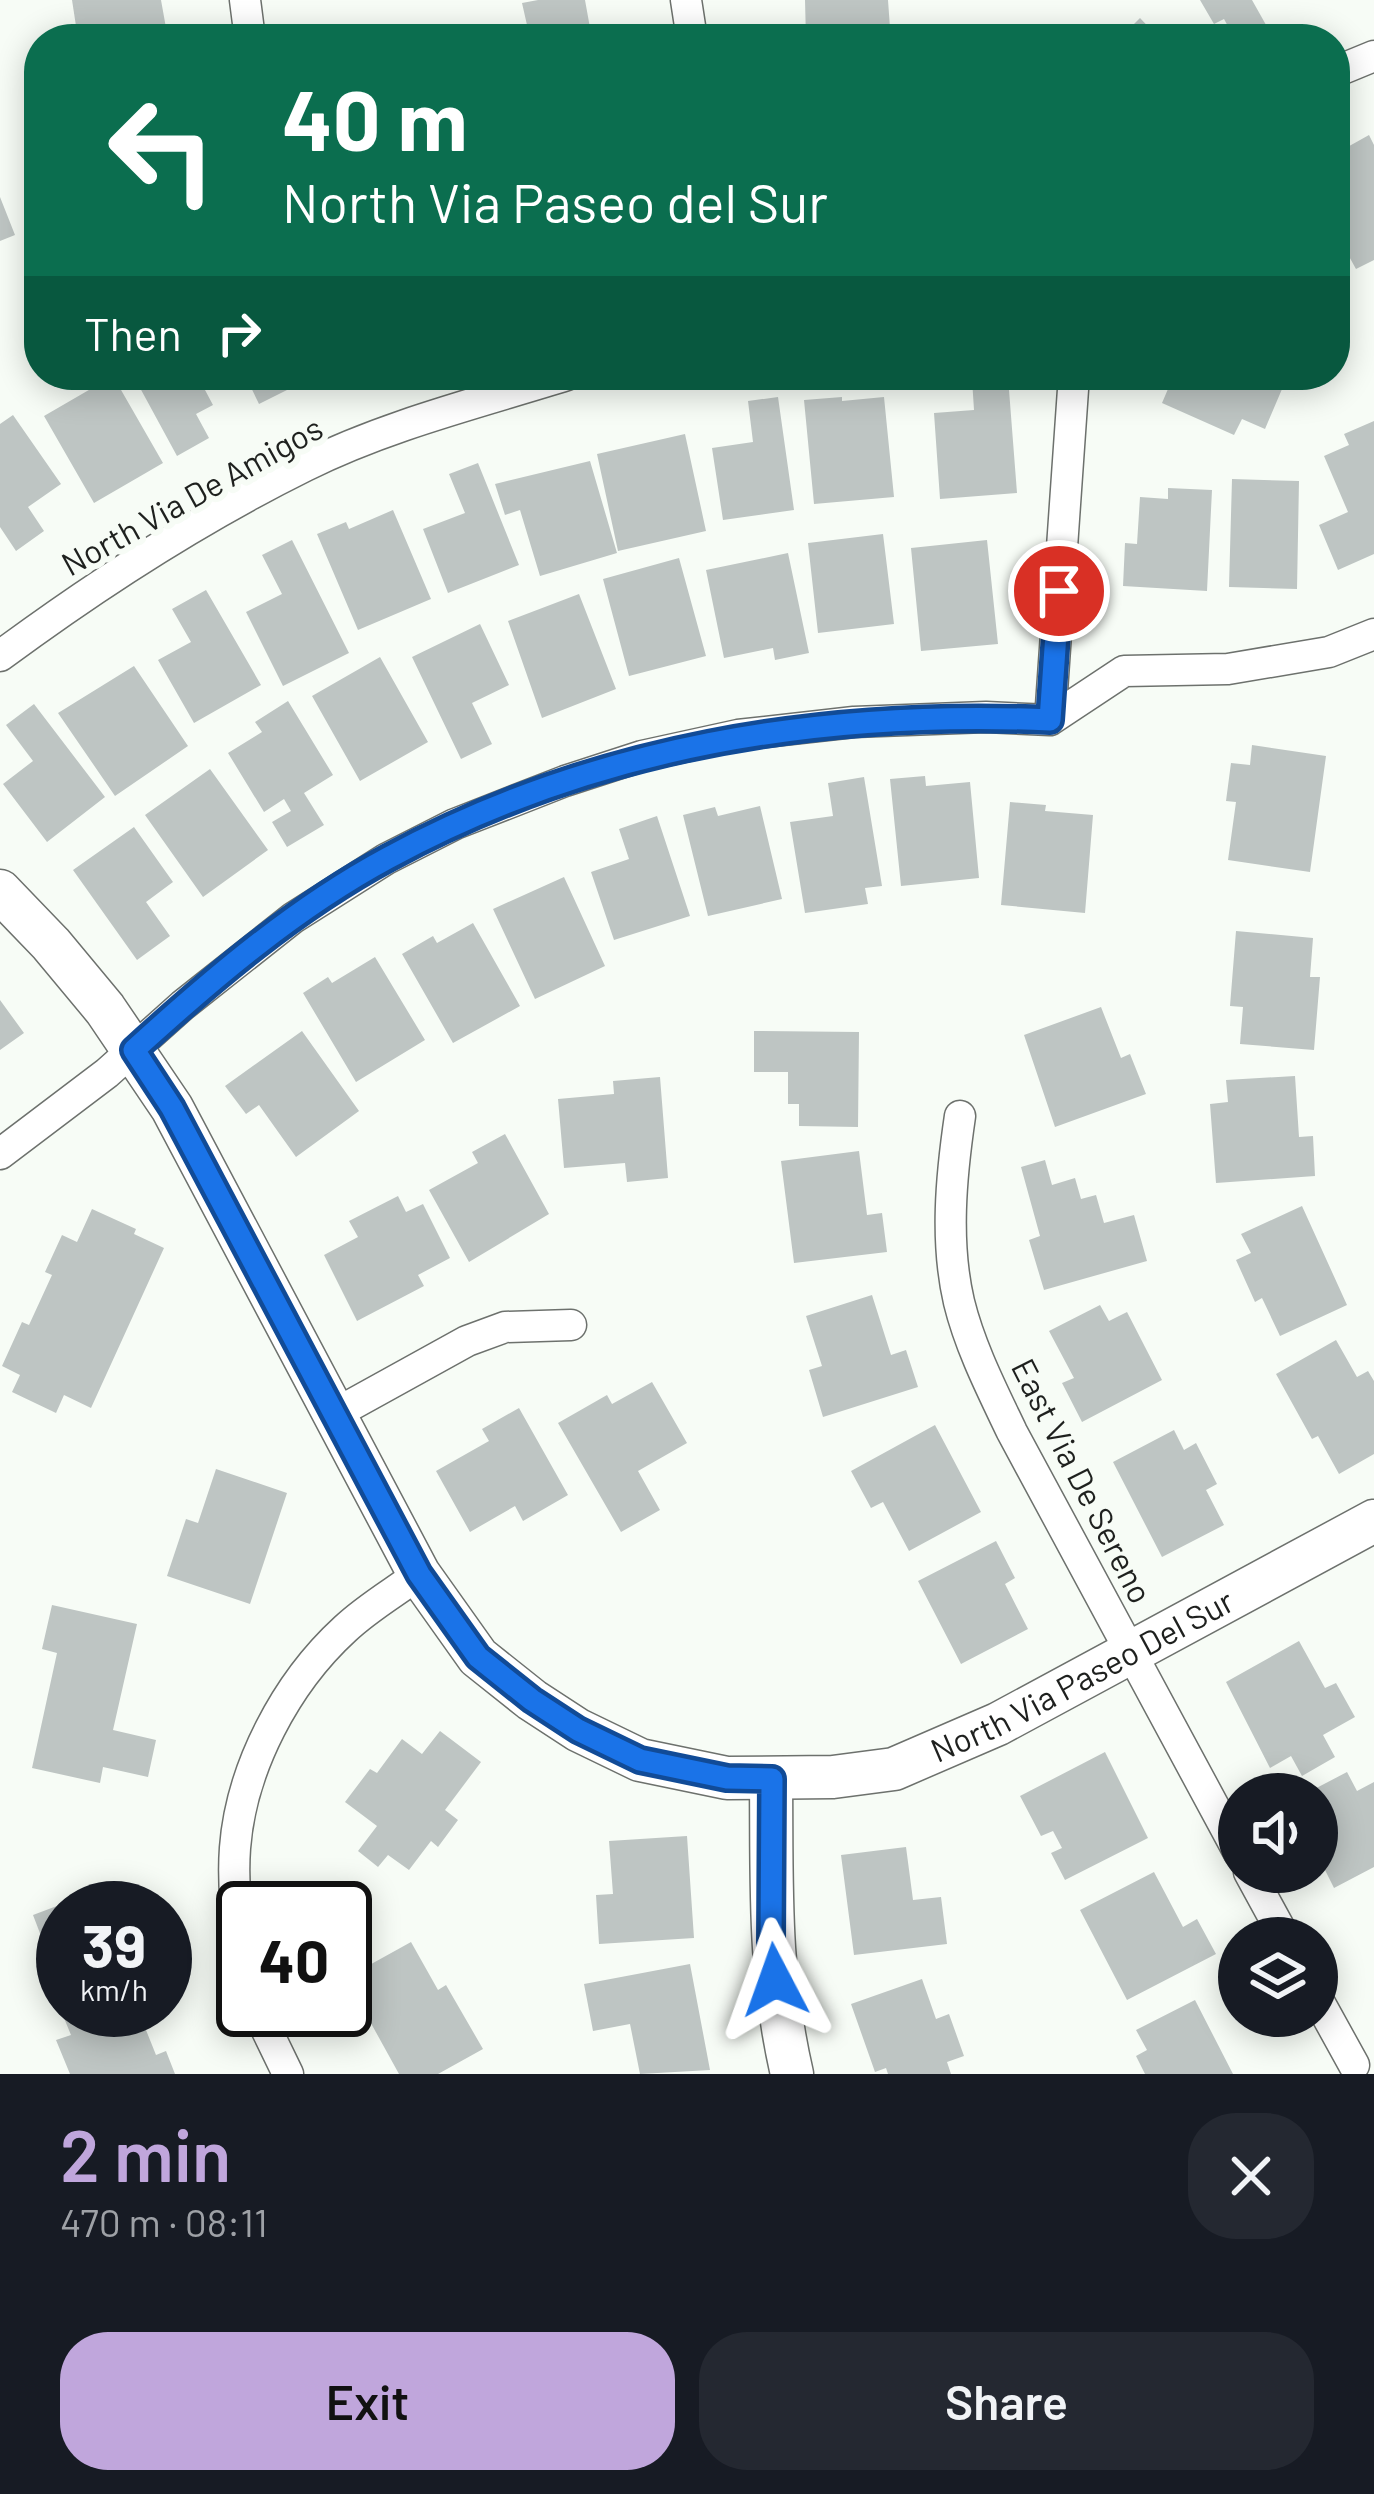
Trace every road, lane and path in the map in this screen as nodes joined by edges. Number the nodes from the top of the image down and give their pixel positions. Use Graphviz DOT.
graph roads {
  1 [pos="520,390"];
  2 [pos="1073,390"];
  3 [pos="1374,634"];
  4 [pos="0,656"];
  5 [pos="1050,720"];
  6 [pos="0,891"];
  7 [pos="134,1050"];
  8 [pos="959,1116"];
  9 [pos="0,1154"];
  10 [pos="572,1325"];
  11 [pos="333,1415"];
  12 [pos="1374,1521"];
  13 [pos="419,1574"];
  14 [pos="1130,1650"];
  15 [pos="772,1779"];
  16 [pos="1218,1814"];
  17 [pos="235,1881"];
  18 [pos="270,2037"];
  19 [pos="1338,2037"];
  20 [pos="1354,2066"];
  21 [pos="288,2074"];
  22 [pos="792,2074"];
  1 -- 4 [label="street, North Via De Amigos"];
  2 -- 5 [label="street"];
  3 -- 5 [label="street"];
  5 -- 7 [label="street"];
  6 -- 7 [label="street"];
  7 -- 9 [label="street"];
  7 -- 11 [label="street"];
  8 -- 14 [label="street, East Via De Sereno"];
  10 -- 11 [label="street"];
  11 -- 13 [label="street"];
  12 -- 14 [label="street, North Via Paseo Del Sur"];
  13 -- 15 [label="street"];
  13 -- 17 [label="street"];
  14 -- 15 [label="street, North Via Paseo Del Sur"];
  14 -- 16 [label="street, East Via De Sereno"];
  15 -- 22 [label="street"];
  18 -- 21 [label="street"];
  19 -- 20 [label="street"];
}
